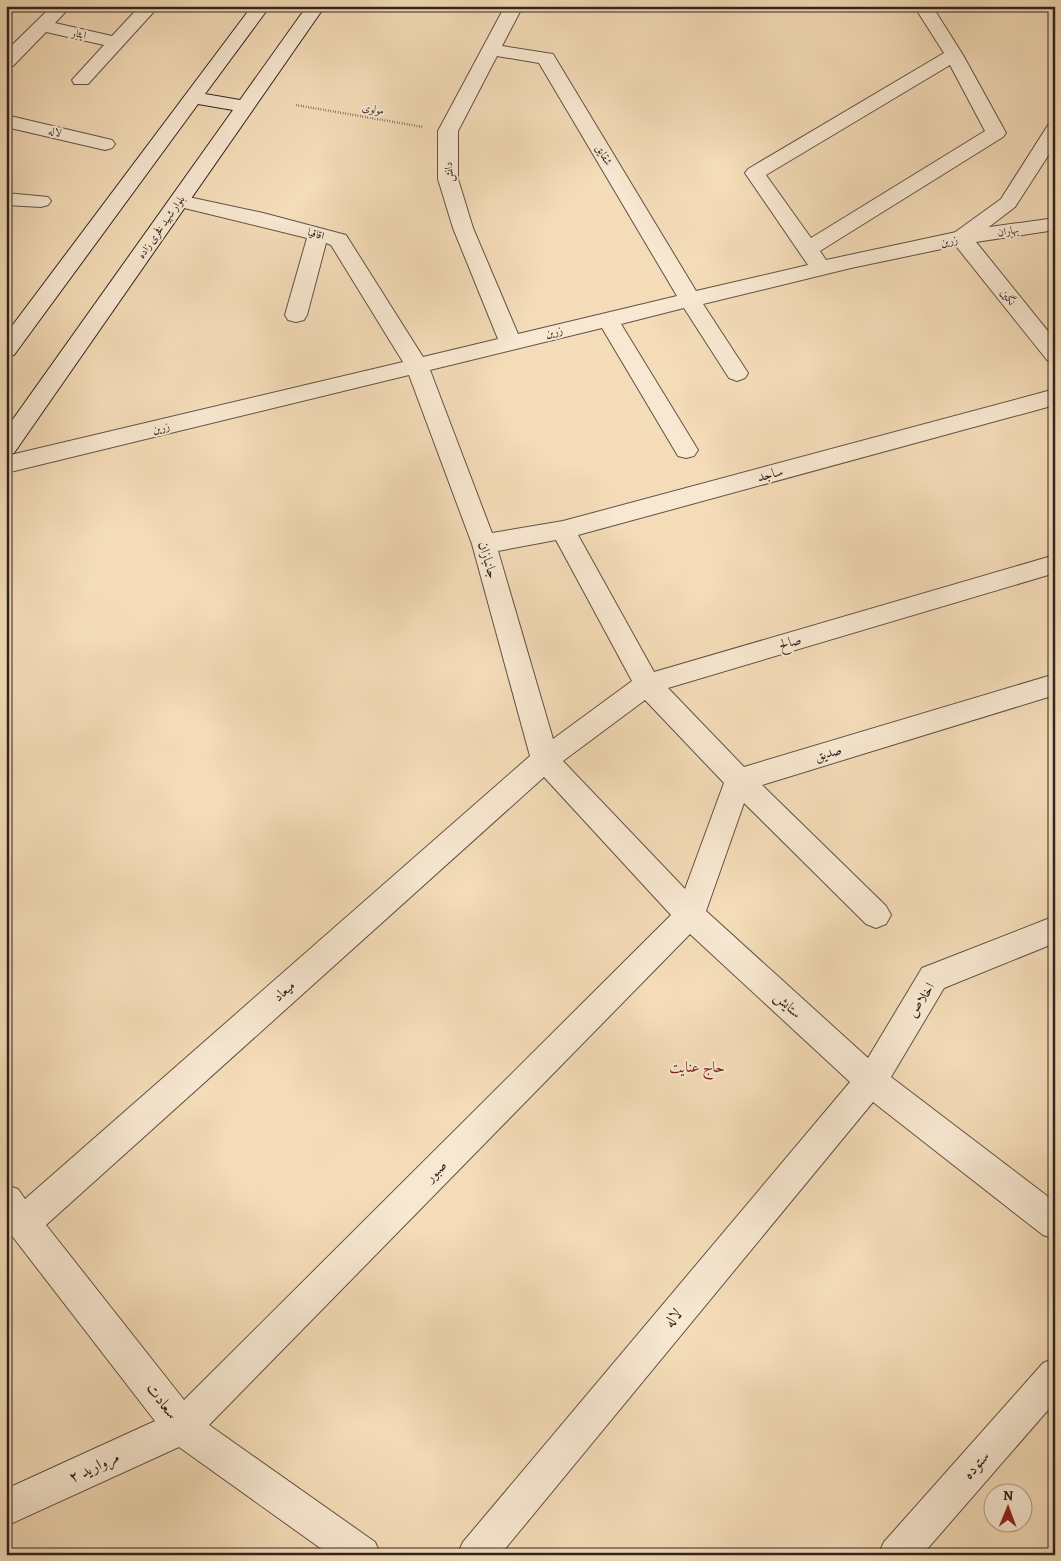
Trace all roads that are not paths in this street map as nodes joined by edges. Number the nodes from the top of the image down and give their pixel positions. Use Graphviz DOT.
graph roads {
  1 [pos="62,6"];
  2 [pos="150,6"];
  3 [pos="261,6"];
  4 [pos="316,6"];
  5 [pos="514,6"];
  6 [pos="923,6"];
  7 [pos="42,26"];
  8 [pos="116,42"];
  9 [pos="493,50"];
  10 [pos="954,55"];
  11 [pos="6,62"];
  12 [pos="81,80"];
  13 [pos="193,98"];
  14 [pos="246,107"];
  15 [pos="6,121"];
  16 [pos="1055,129"];
  17 [pos="105,144"];
  18 [pos="6,199"];
  19 [pos="41,201"];
  20 [pos="179,201"];
  21 [pos="1055,224"];
  22 [pos="318,234"];
  23 [pos="961,238"];
  24 [pos="808,249"];
  25 [pos="821,268"];
  26 [pos="690,300"];
  27 [pos="296,315"];
  28 [pos="608,320"];
  29 [pos="511,343"];
  30 [pos="6,350"];
  31 [pos="1055,355"];
  32 [pos="417,366"];
  33 [pos="737,373"];
  34 [pos="1055,396"];
  35 [pos="6,447"];
  36 [pos="686,450"];
  37 [pos="6,465"];
  38 [pos="564,530"];
  39 [pos="484,544"];
  40 [pos="1055,564"];
  41 [pos="648,684"];
  42 [pos="1055,684"];
  43 [pos="545,760"];
  44 [pos="739,780"];
  45 [pos="876,915"];
  46 [pos="690,916"];
  47 [pos="1055,929"];
  48 [pos="871,1081"];
  49 [pos="15,1212"];
  50 [pos="1055,1223"];
  51 [pos="1055,1375"];
  52 [pos="182,1427"];
  53 [pos="6,1508"];
  54 [pos="362,1555"];
  55 [pos="476,1555"];
  56 [pos="897,1555"];
  1 -- 7 [label="street"];
  2 -- 8 [label="street"];
  3 -- 13 [label="street"];
  4 -- 14 [label="street, بلوار شهید فخری زاده"];
  5 -- 9 [label="street, دانش"];
  6 -- 10 [label="street"];
  7 -- 8 [label="street, ایثار"];
  7 -- 11 [label="street"];
  8 -- 12 [label="street"];
  9 -- 26 [label="street, شقایق"];
  9 -- 29 [label="street, دانش"];
  10 -- 24 [label="street"];
  10 -- 24 [label="street"];
  13 -- 14 [label="street"];
  13 -- 30 [label="street"];
  14 -- 20 [label="street, بلوار شهید فخری زاده"];
  15 -- 17 [label="street, لاله"];
  16 -- 23 [label="street, زرین"];
  18 -- 19 [label="street"];
  20 -- 22 [label="street, اقاقیا"];
  20 -- 35 [label="street, بلوار شهید فخری زاده"];
  21 -- 23 [label="street, بهاران"];
  22 -- 27 [label="street"];
  22 -- 32 [label="street, اقاقیا"];
  23 -- 25 [label="street, زرین"];
  23 -- 31 [label="street, نگین"];
  24 -- 25 [label="street"];
  25 -- 26 [label="street, زرین"];
  26 -- 28 [label="street, زرین"];
  26 -- 33 [label="street"];
  28 -- 29 [label="street, زرین"];
  28 -- 36 [label="street"];
  29 -- 32 [label="street, زرین"];
  32 -- 37 [label="street, زرین"];
  32 -- 39 [label="street, جانبازان"];
  34 -- 38 [label="street, ساجد"];
  38 -- 39 [label="street, ساجد"];
  38 -- 41 [label="street"];
  39 -- 43 [label="street, جانبازان"];
  40 -- 41 [label="street, صالح"];
  41 -- 43 [label="street, صالح"];
  41 -- 44 [label="street"];
  42 -- 44 [label="street, صدیق"];
  43 -- 46 [label="street, ستایش"];
  43 -- 49 [label="street, میعاد"];
  44 -- 45 [label="street"];
  44 -- 46 [label="street"];
  46 -- 48 [label="street, ستایش"];
  46 -- 52 [label="street, صبور"];
  47 -- 48 [label="street, اخلاص"];
  48 -- 50 [label="street, ستایش"];
  48 -- 55 [label="street, لاله"];
  49 -- 52 [label="street, سعادت"];
  51 -- 56 [label="street, ستوده"];
  52 -- 53 [label="street, مروارید ۲"];
  52 -- 54 [label="street, سعادت"];
}
